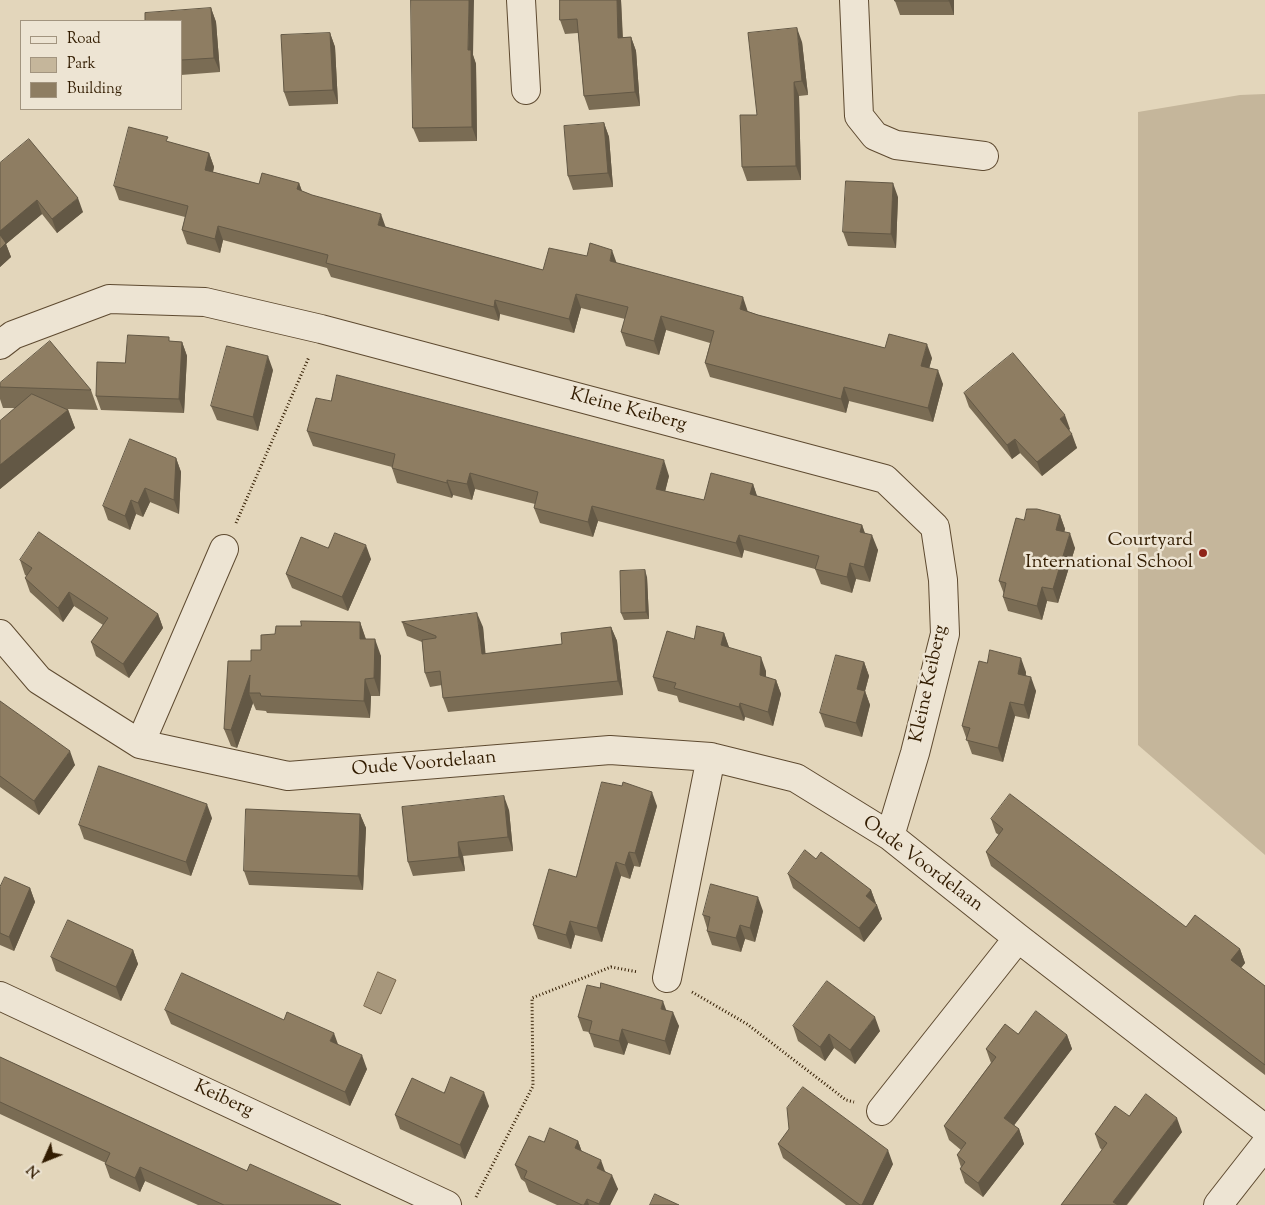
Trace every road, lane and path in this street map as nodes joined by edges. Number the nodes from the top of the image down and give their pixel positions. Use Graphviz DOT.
graph roads {
  1 [pos="521,0"];
  2 [pos="854,0"];
  3 [pos="526,90"];
  4 [pos="984,156"];
  5 [pos="321,329"];
  6 [pos="0,345"];
  7 [pos="224,550"];
  8 [pos="0,634"];
  9 [pos="140,744"];
  10 [pos="711,757"];
  11 [pos="890,836"];
  12 [pos="1018,938"];
  13 [pos="667,978"];
  14 [pos="0,996"];
  15 [pos="881,1111"];
  16 [pos="1265,1129"];
  17 [pos="1265,1145"];
  18 [pos="446,1205"];
  19 [pos="472,1205"];
  20 [pos="1218,1205"];
  1 -- 3 [label="street"];
  2 -- 4 [label="street"];
  5 -- 6 [label="street, Kleine Keiberg"];
  5 -- 7 [label="path"];
  5 -- 11 [label="street, Kleine Keiberg"];
  7 -- 9 [label="street"];
  8 -- 9 [label="street, Oude Voordelaan"];
  9 -- 10 [label="street, Oude Voordelaan"];
  10 -- 11 [label="street, Oude Voordelaan"];
  10 -- 13 [label="street"];
  11 -- 12 [label="street, Oude Voordelaan"];
  12 -- 15 [label="street"];
  12 -- 16 [label="street, Oude Voordelaan"];
  13 -- 15 [label="path"];
  13 -- 19 [label="path"];
  14 -- 18 [label="street, Keiberg"];
  17 -- 20 [label="street"];
}
